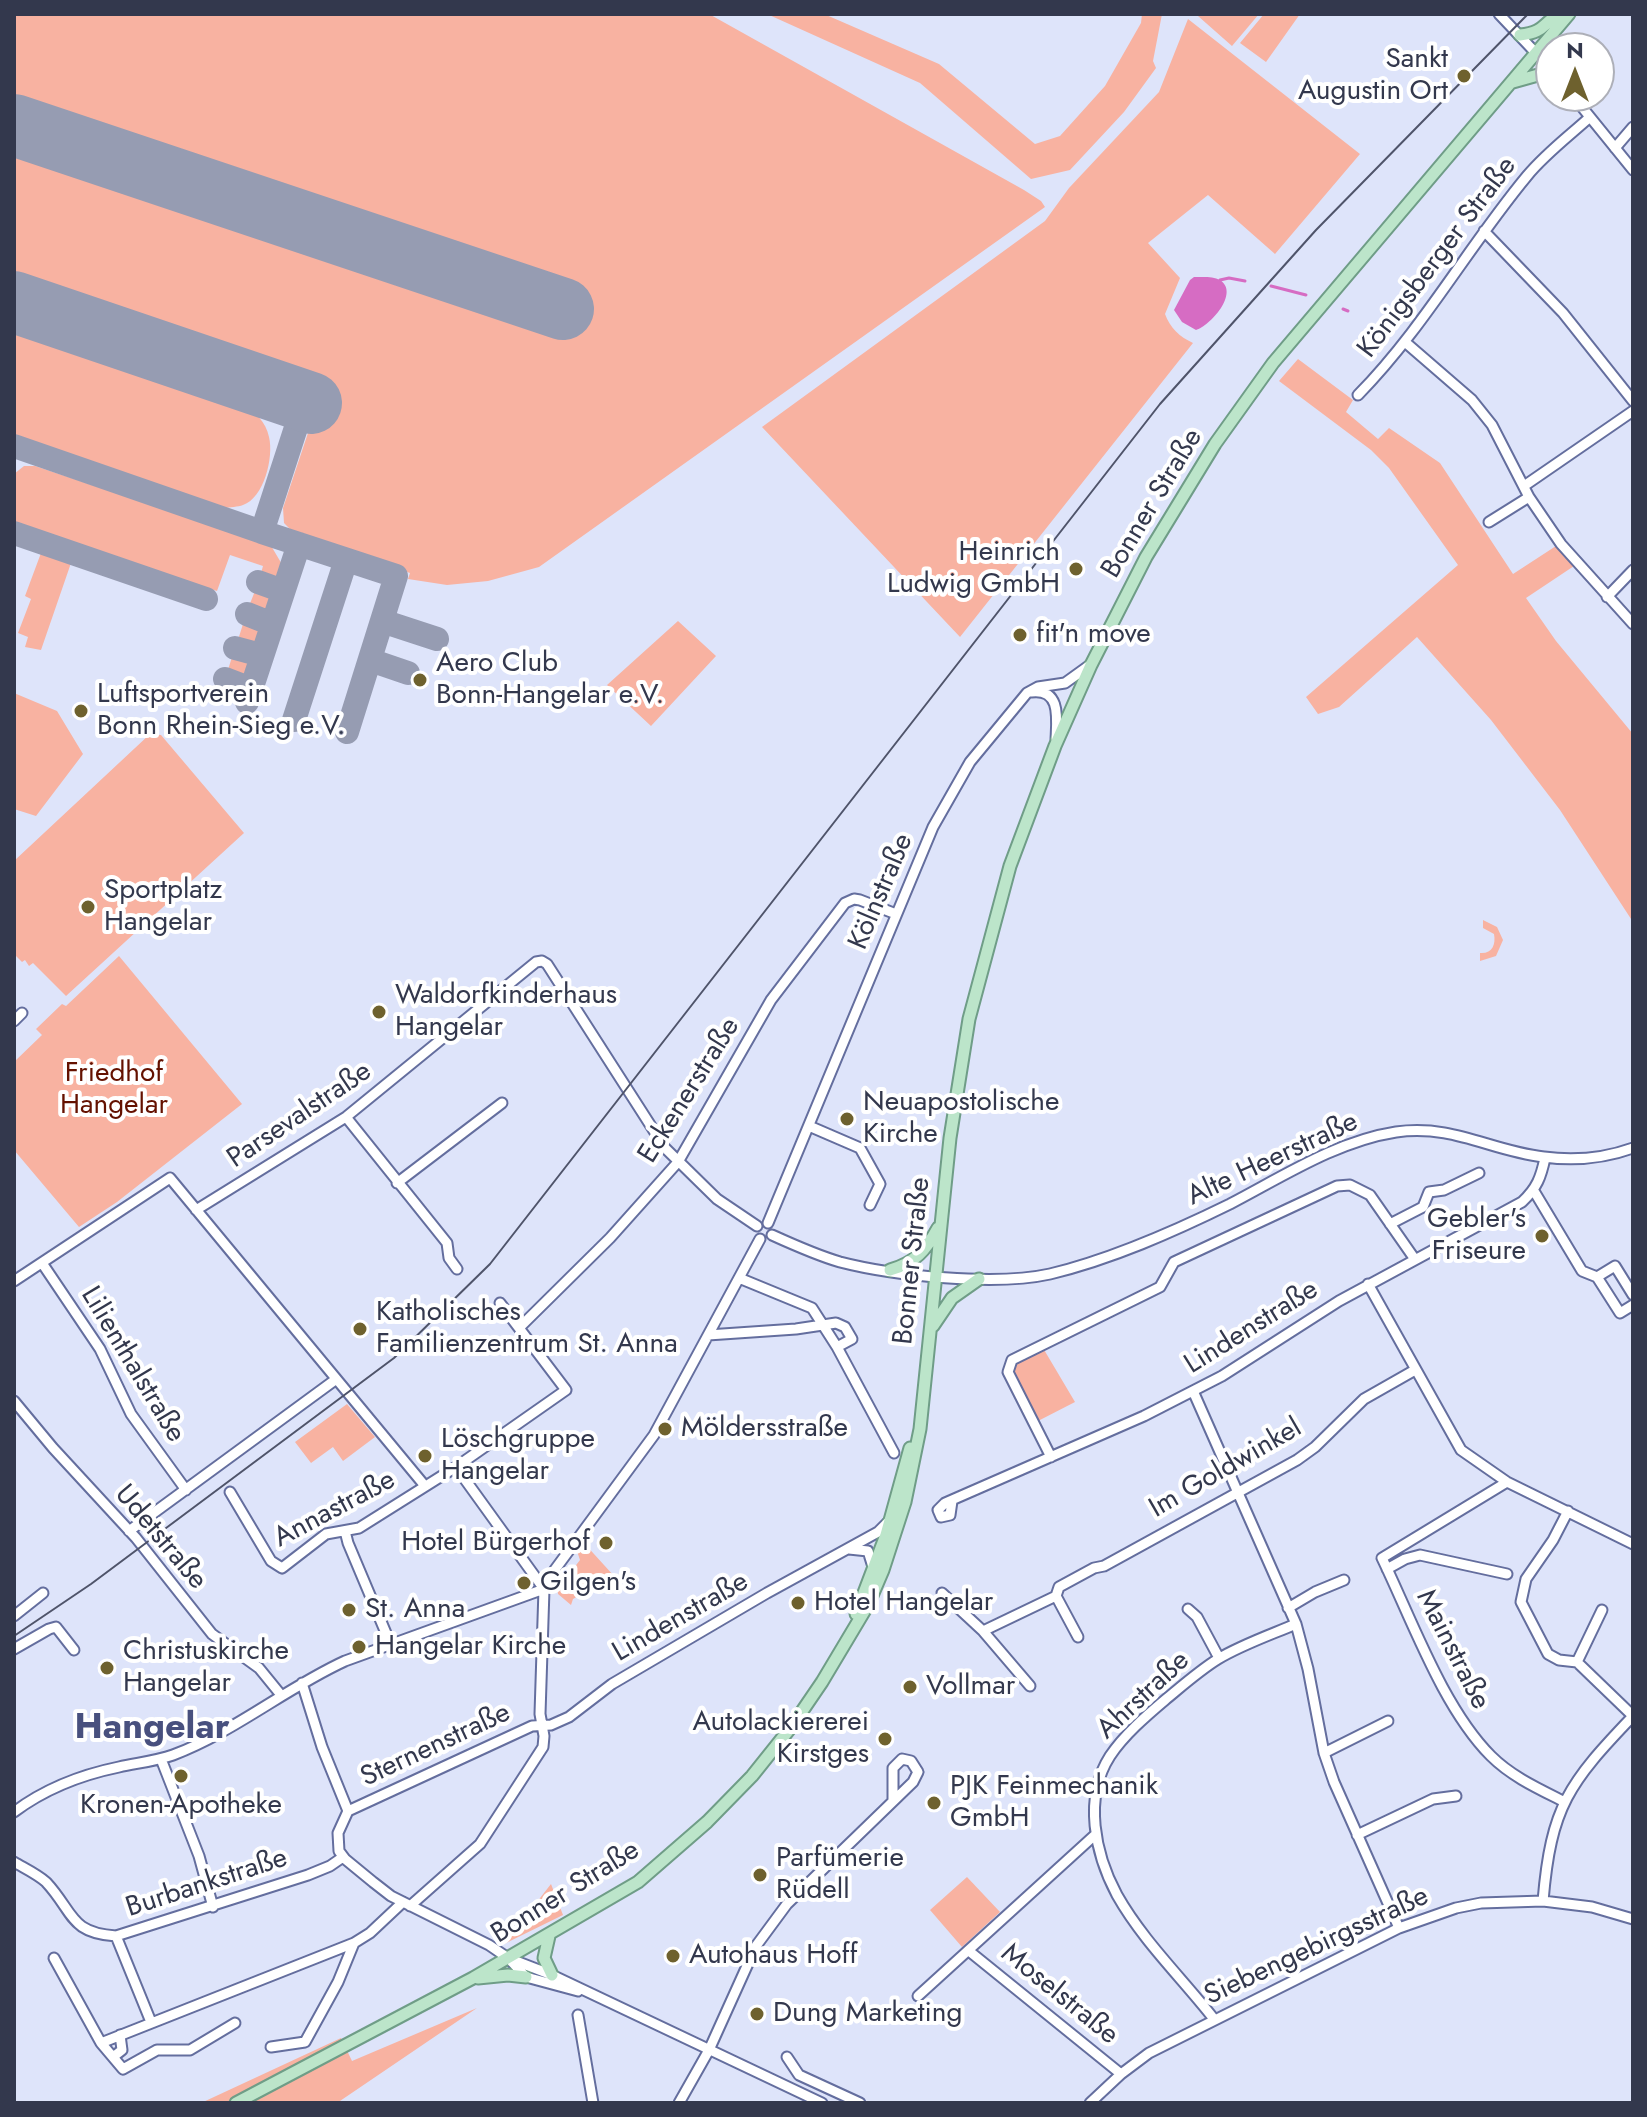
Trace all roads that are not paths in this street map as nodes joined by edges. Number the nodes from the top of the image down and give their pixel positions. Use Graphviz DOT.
graph roads {
  1 [pos="1561,14"];
  2 [pos="1569,14"];
  3 [pos="1501,15"];
  4 [pos="1553,32"];
  5 [pos="1520,35"];
  6 [pos="1535,51"];
  7 [pos="1535,53"];
  8 [pos="1535,76"];
  9 [pos="1509,83"];
  10 [pos="1586,112"];
  11 [pos="1590,117"];
  12 [pos="1633,127"];
  13 [pos="1615,148"];
  14 [pos="1633,170"];
  15 [pos="1484,231"];
  16 [pos="1405,342"];
  17 [pos="1358,395"];
  18 [pos="1633,401"];
  19 [pos="1633,411"];
  20 [pos="1524,486"];
  21 [pos="1529,497"];
  22 [pos="1489,522"];
  23 [pos="1633,570"];
  24 [pos="1607,597"];
  25 [pos="1633,624"];
  26 [pos="1091,665"];
  27 [pos="1027,693"];
  28 [pos="1055,746"];
  29 [pos="896,914"];
  30 [pos="22,1013"];
  31 [pos="14,1021"];
  32 [pos="502,1103"];
  33 [pos="346,1117"];
  34 [pos="809,1126"];
  35 [pos="1633,1148"];
  36 [pos="1545,1158"];
  37 [pos="678,1162"];
  38 [pos="1479,1173"];
  39 [pos="397,1183"];
  40 [pos="1534,1191"];
  41 [pos="870,1205"];
  42 [pos="196,1210"];
  43 [pos="941,1224"];
  44 [pos="1390,1224"];
  45 [pos="763,1225"];
  46 [pos="772,1235"];
  47 [pos="760,1239"];
  48 [pos="1414,1258"];
  49 [pos="42,1263"];
  50 [pos="457,1269"];
  51 [pos="890,1270"];
  52 [pos="936,1276"];
  53 [pos="1597,1277"];
  54 [pos="739,1278"];
  55 [pos="979,1279"];
  56 [pos="14,1281"];
  57 [pos="1368,1284"];
  58 [pos="1633,1295"];
  59 [pos="500,1303"];
  60 [pos="1633,1305"];
  61 [pos="822,1323"];
  62 [pos="519,1328"];
  63 [pos="931,1330"];
  64 [pos="708,1335"];
  65 [pos="837,1347"];
  66 [pos="1415,1370"];
  67 [pos="335,1380"];
  68 [pos="1193,1391"];
  69 [pos="924,1399"];
  70 [pos="14,1401"];
  71 [pos="894,1453"];
  72 [pos="1051,1457"];
  73 [pos="456,1467"];
  74 [pos="1507,1482"];
  75 [pos="425,1486"];
  76 [pos="186,1490"];
  77 [pos="1237,1491"];
  78 [pos="230,1492"];
  79 [pos="952,1501"];
  80 [pos="1568,1511"];
  81 [pos="891,1519"];
  82 [pos="129,1531"];
  83 [pos="345,1531"];
  84 [pos="1633,1544"];
  85 [pos="845,1550"];
  86 [pos="1387,1569"];
  87 [pos="873,1570"];
  88 [pos="1507,1574"];
  89 [pos="1344,1580"];
  90 [pos="544,1589"];
  91 [pos="43,1593"];
  92 [pos="942,1593"];
  93 [pos="1056,1596"];
  94 [pos="1288,1608"];
  95 [pos="1188,1609"];
  96 [pos="1602,1610"];
  97 [pos="14,1616"];
  98 [pos="1296,1624"];
  99 [pos="983,1631"];
  100 [pos="1078,1637"];
  101 [pos="847,1638"];
  102 [pos="391,1645"];
  103 [pos="14,1649"];
  104 [pos="74,1650"];
  105 [pos="1219,1658"];
  106 [pos="1577,1662"];
  107 [pos="302,1683"];
  108 [pos="1030,1686"];
  109 [pos="281,1695"];
  110 [pos="1633,1716"];
  111 [pos="1388,1721"];
  112 [pos="543,1725"];
  113 [pos="1324,1753"];
  114 [pos="161,1759"];
  115 [pos="1456,1796"];
  116 [pos="893,1801"];
  117 [pos="1563,1801"];
  118 [pos="348,1811"];
  119 [pos="14,1812"];
  120 [pos="1096,1834"];
  121 [pos="1357,1835"];
  122 [pos="343,1857"];
  123 [pos="14,1862"];
  124 [pos="1543,1901"];
  125 [pos="407,1904"];
  126 [pos="213,1907"];
  127 [pos="1633,1919"];
  128 [pos="1399,1928"];
  129 [pos="116,1936"];
  130 [pos="549,1936"];
  131 [pos="354,1943"];
  132 [pos="969,1951"];
  133 [pos="54,1958"];
  134 [pos="508,1958"];
  135 [pos="552,1975"];
  136 [pos="526,1977"];
  137 [pos="473,1978"];
  138 [pos="590,1993"];
  139 [pos="918,1996"];
  140 [pos="578,2015"];
  141 [pos="1214,2019"];
  142 [pos="151,2022"];
  143 [pos="235,2023"];
  144 [pos="120,2035"];
  145 [pos="101,2043"];
  146 [pos="271,2047"];
  147 [pos="709,2050"];
  148 [pos="113,2057"];
  149 [pos="787,2057"];
  150 [pos="1121,2074"];
  151 [pos="254,2099"];
  152 [pos="236,2103"];
  153 [pos="593,2103"];
  154 [pos="679,2103"];
  155 [pos="822,2103"];
  156 [pos="860,2103"];
  157 [pos="1090,2103"];
  1 -- 5 [label="main road"];
  2 -- 4 [label="main road, Bonner Straße"];
  3 -- 5 [label="street"];
  5 -- 6 [label="street"];
  7 -- 9 [label="main road, Bonner Straße"];
  8 -- 9 [label="main road"];
  9 -- 26 [label="main road, Bonner Straße"];
  10 -- 11 [label="street"];
  11 -- 13 [label="street"];
  11 -- 15 [label="street, Königsberger Straße"];
  12 -- 13 [label="street"];
  13 -- 14 [label="street"];
  15 -- 16 [label="street, Königsberger Straße"];
  15 -- 18 [label="street"];
  16 -- 17 [label="street, Königsberger Straße"];
  16 -- 20 [label="street"];
  19 -- 20 [label="street"];
  20 -- 21 [label="street"];
  21 -- 22 [label="street"];
  21 -- 24 [label="street"];
  23 -- 24 [label="street"];
  24 -- 25 [label="street"];
  26 -- 27 [label="street"];
  26 -- 28 [label="main road, Bonner Straße"];
  27 -- 28 [label="street"];
  27 -- 29 [label="street, Kölnstraße"];
  28 -- 43 [label="main road, Bonner Straße"];
  29 -- 34 [label="street, Kölnstraße"];
  29 -- 37 [label="street, Eckenerstraße"];
  30 -- 31 [label="street"];
  32 -- 39 [label="street"];
  33 -- 37 [label="street, Parsevalstraße"];
  33 -- 39 [label="street"];
  33 -- 42 [label="street, Parsevalstraße"];
  34 -- 41 [label="street"];
  34 -- 45 [label="street, Kölnstraße"];
  35 -- 36 [label="street, Alte Heerstraße"];
  36 -- 40 [label="street"];
  36 -- 55 [label="street, Alte Heerstraße"];
  37 -- 45 [label="street"];
  37 -- 62 [label="street, Eckenerstraße"];
  38 -- 44 [label="street"];
  39 -- 50 [label="street"];
  40 -- 48 [label="street, Lindenstraße"];
  40 -- 53 [label="street"];
  42 -- 49 [label="street"];
  42 -- 67 [label="street"];
  43 -- 51 [label="main road"];
  43 -- 52 [label="main road, Bonner Straße"];
  44 -- 48 [label="street"];
  44 -- 72 [label="street"];
  45 -- 46 [label="street"];
  45 -- 47 [label="street"];
  46 -- 47 [label="street"];
  46 -- 51 [label="street"];
  47 -- 54 [label="street"];
  48 -- 57 [label="street, Lindenstraße"];
  49 -- 56 [label="street"];
  49 -- 76 [label="street, Lilienthalstraße"];
  51 -- 52 [label="street"];
  52 -- 55 [label="street, Alte Heerstraße"];
  52 -- 63 [label="main road, Bonner Straße"];
  53 -- 58 [label="street"];
  53 -- 60 [label="street"];
  54 -- 61 [label="street"];
  54 -- 64 [label="street"];
  55 -- 63 [label="main road"];
  57 -- 66 [label="street"];
  57 -- 68 [label="street, Lindenstraße"];
  59 -- 62 [label="street"];
  61 -- 64 [label="street"];
  61 -- 65 [label="street"];
  61 -- 65 [label="street"];
  62 -- 73 [label="street, Annastraße"];
  63 -- 69 [label="main road, Bonner Straße"];
  64 -- 90 [label="street"];
  65 -- 71 [label="street"];
  66 -- 74 [label="street"];
  66 -- 77 [label="street, Im Goldwinkel"];
  67 -- 75 [label="street"];
  67 -- 76 [label="street"];
  68 -- 72 [label="street, Lindenstraße"];
  68 -- 77 [label="street"];
  69 -- 81 [label="main road, Bonner Straße"];
  69 -- 101 [label="main road, Bonner Straße"];
  70 -- 82 [label="street, Udetstraße"];
  72 -- 79 [label="street, Lindenstraße"];
  73 -- 75 [label="street, Annastraße"];
  73 -- 90 [label="street"];
  74 -- 80 [label="street"];
  74 -- 86 [label="street, Mainstraße"];
  75 -- 83 [label="street, Annastraße"];
  76 -- 82 [label="street"];
  77 -- 93 [label="street, Im Goldwinkel"];
  77 -- 94 [label="street"];
  78 -- 83 [label="street, Annastraße"];
  80 -- 84 [label="street"];
  80 -- 106 [label="street"];
  81 -- 85 [label="street, Lindenstraße"];
  81 -- 87 [label="main road, Bonner Straße"];
  82 -- 109 [label="street, Udetstraße"];
  83 -- 102 [label="street"];
  85 -- 87 [label="street"];
  85 -- 112 [label="street, Lindenstraße"];
  86 -- 88 [label="street, Mainstraße"];
  86 -- 117 [label="street, Mainstraße"];
  87 -- 101 [label="main road, Bonner Straße"];
  89 -- 94 [label="street"];
  90 -- 102 [label="street"];
  90 -- 112 [label="street"];
  91 -- 97 [label="street"];
  92 -- 99 [label="street"];
  93 -- 99 [label="street, Im Goldwinkel"];
  93 -- 100 [label="street"];
  94 -- 98 [label="street"];
  95 -- 105 [label="street, Ahrstraße"];
  96 -- 106 [label="street"];
  98 -- 105 [label="street, Ahrstraße"];
  98 -- 113 [label="street"];
  99 -- 108 [label="street"];
  101 -- 130 [label="main road, Bonner Straße"];
  102 -- 107 [label="street"];
  103 -- 104 [label="street"];
  105 -- 120 [label="street, Ahrstraße"];
  106 -- 110 [label="street"];
  107 -- 109 [label="street"];
  107 -- 118 [label="street"];
  109 -- 114 [label="street"];
  110 -- 117 [label="street"];
  111 -- 113 [label="street"];
  112 -- 118 [label="street, Sternenstraße"];
  112 -- 125 [label="street"];
  113 -- 121 [label="street"];
  114 -- 119 [label="street"];
  114 -- 126 [label="street"];
  115 -- 121 [label="street"];
  116 -- 147 [label="street"];
  117 -- 124 [label="street"];
  118 -- 122 [label="street"];
  120 -- 132 [label="street, Moselstraße"];
  120 -- 141 [label="street, Ahrstraße"];
  121 -- 128 [label="street"];
  122 -- 125 [label="street"];
  122 -- 126 [label="street, Burbankstraße"];
  123 -- 129 [label="street, Burbankstraße"];
  124 -- 127 [label="street, Siebengebirgsstraße"];
  124 -- 128 [label="street, Siebengebirgsstraße"];
  125 -- 131 [label="street"];
  125 -- 134 [label="street"];
  126 -- 129 [label="street, Burbankstraße"];
  128 -- 141 [label="street, Siebengebirgsstraße"];
  129 -- 142 [label="street"];
  130 -- 134 [label="main road, Bonner Straße"];
  130 -- 135 [label="main road"];
  131 -- 142 [label="street"];
  131 -- 146 [label="street"];
  132 -- 139 [label="street, Moselstraße"];
  132 -- 150 [label="street, Moselstraße"];
  133 -- 145 [label="street"];
  134 -- 135 [label="street"];
  134 -- 136 [label="street"];
  134 -- 137 [label="main road, Bonner Straße"];
  135 -- 138 [label="street"];
  136 -- 137 [label="main road"];
  136 -- 138 [label="street"];
  137 -- 151 [label="main road, Bonner Straße"];
  138 -- 147 [label="street"];
  140 -- 153 [label="street"];
  141 -- 150 [label="street, Siebengebirgsstraße"];
  142 -- 144 [label="street"];
  143 -- 148 [label="street"];
  144 -- 145 [label="street"];
  144 -- 148 [label="street"];
  145 -- 148 [label="street"];
  147 -- 154 [label="street"];
  147 -- 155 [label="street"];
  149 -- 156 [label="street"];
  150 -- 157 [label="street, Siebengebirgsstraße"];
  151 -- 152 [label="main road, Bonner Straße"];
}
